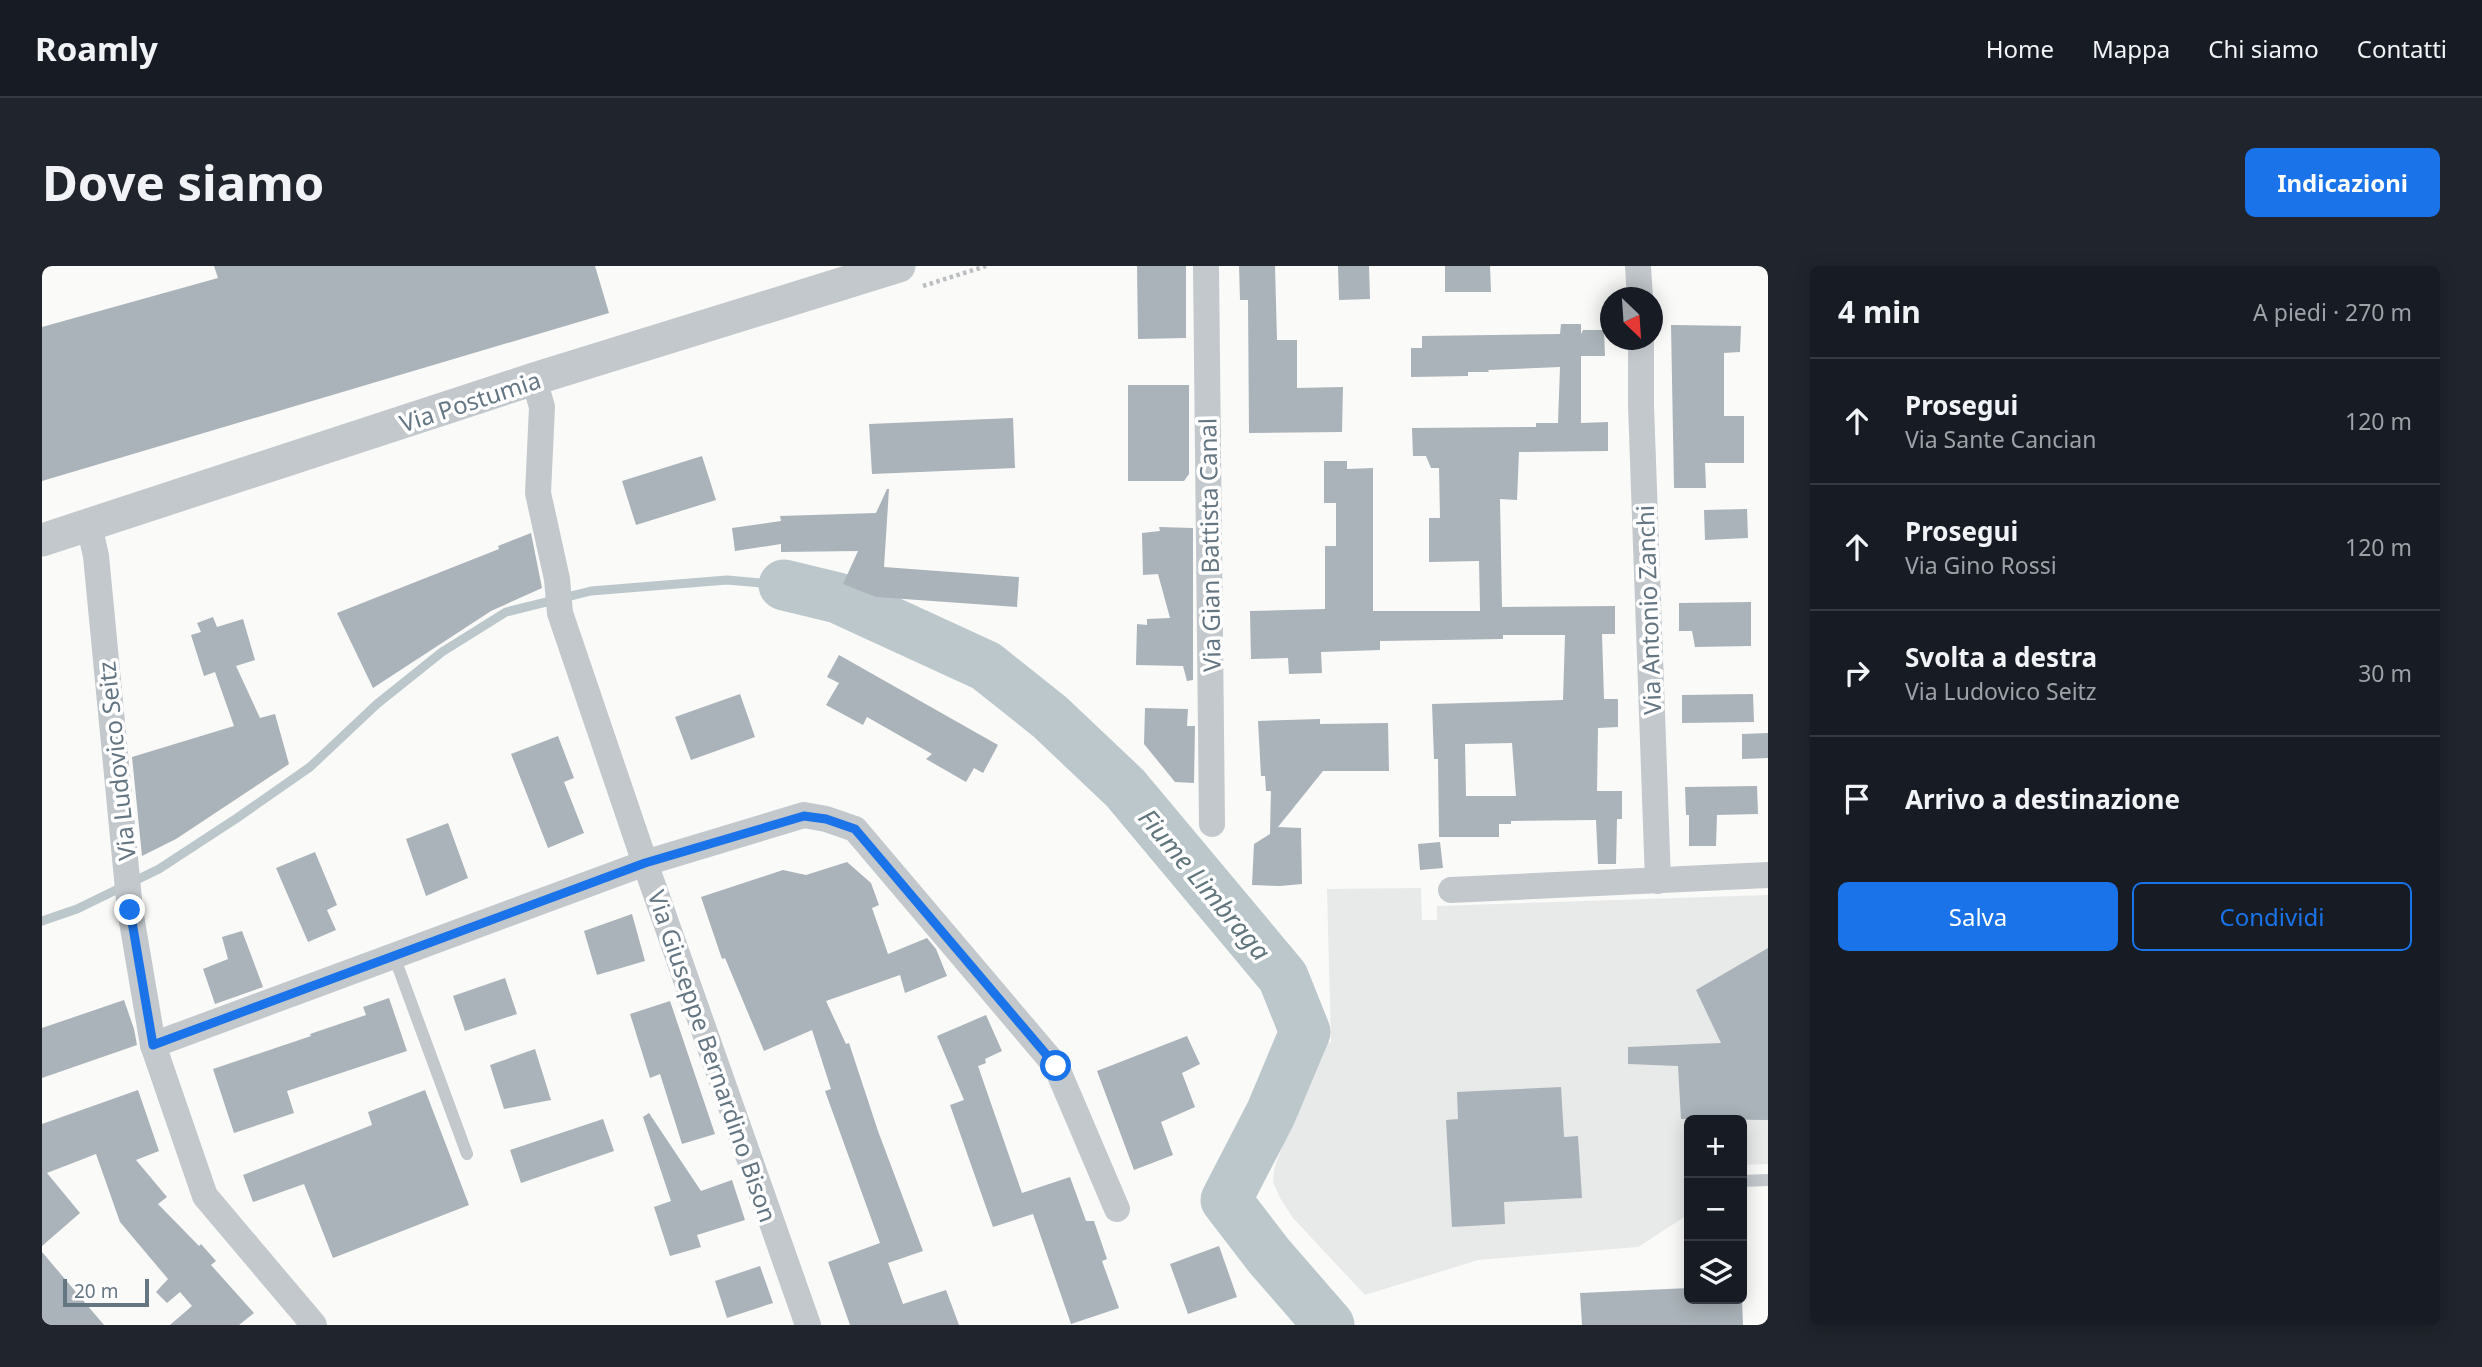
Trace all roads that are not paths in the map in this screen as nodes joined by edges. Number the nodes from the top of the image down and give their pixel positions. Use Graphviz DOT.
graph roads {
  1 [pos="899,266"];
  2 [pos="1206,266"];
  3 [pos="1638,266"];
  4 [pos="1639,287"];
  5 [pos="1640,350"];
  6 [pos="534,379"];
  7 [pos="89,525"];
  8 [pos="42,540"];
  9 [pos="1212,824"];
  10 [pos="645,863"];
  11 [pos="1768,875"];
  12 [pos="1658,881"];
  13 [pos="1451,890"];
  14 [pos="394,956"];
  15 [pos="153,1045"];
  16 [pos="467,1154"];
  17 [pos="1768,1180"];
  18 [pos="1747,1181"];
  19 [pos="1116,1209"];
  20 [pos="314,1325"];
  21 [pos="808,1325"];
  1 -- 6 [label="street, Via Postumia"];
  2 -- 9 [label="street, Via Gian Battista Canal"];
  3 -- 4 [label="street"];
  5 -- 12 [label="street, Via Antonio Zanchi"];
  6 -- 7 [label="street, Via Postumia"];
  6 -- 10 [label="street, Via Giuseppe Bernardino Bison"];
  7 -- 8 [label="street, Via Postumia"];
  7 -- 15 [label="street, Via Ludovico Seitz"];
  10 -- 14 [label="street"];
  10 -- 19 [label="street"];
  10 -- 21 [label="street, Via Giuseppe Bernardino Bison"];
  11 -- 12 [label="street"];
  12 -- 13 [label="street"];
  14 -- 15 [label="street"];
  14 -- 16 [label="lane"];
  15 -- 20 [label="street, Via Ludovico Seitz"];
  17 -- 18 [label="lane"];
}
